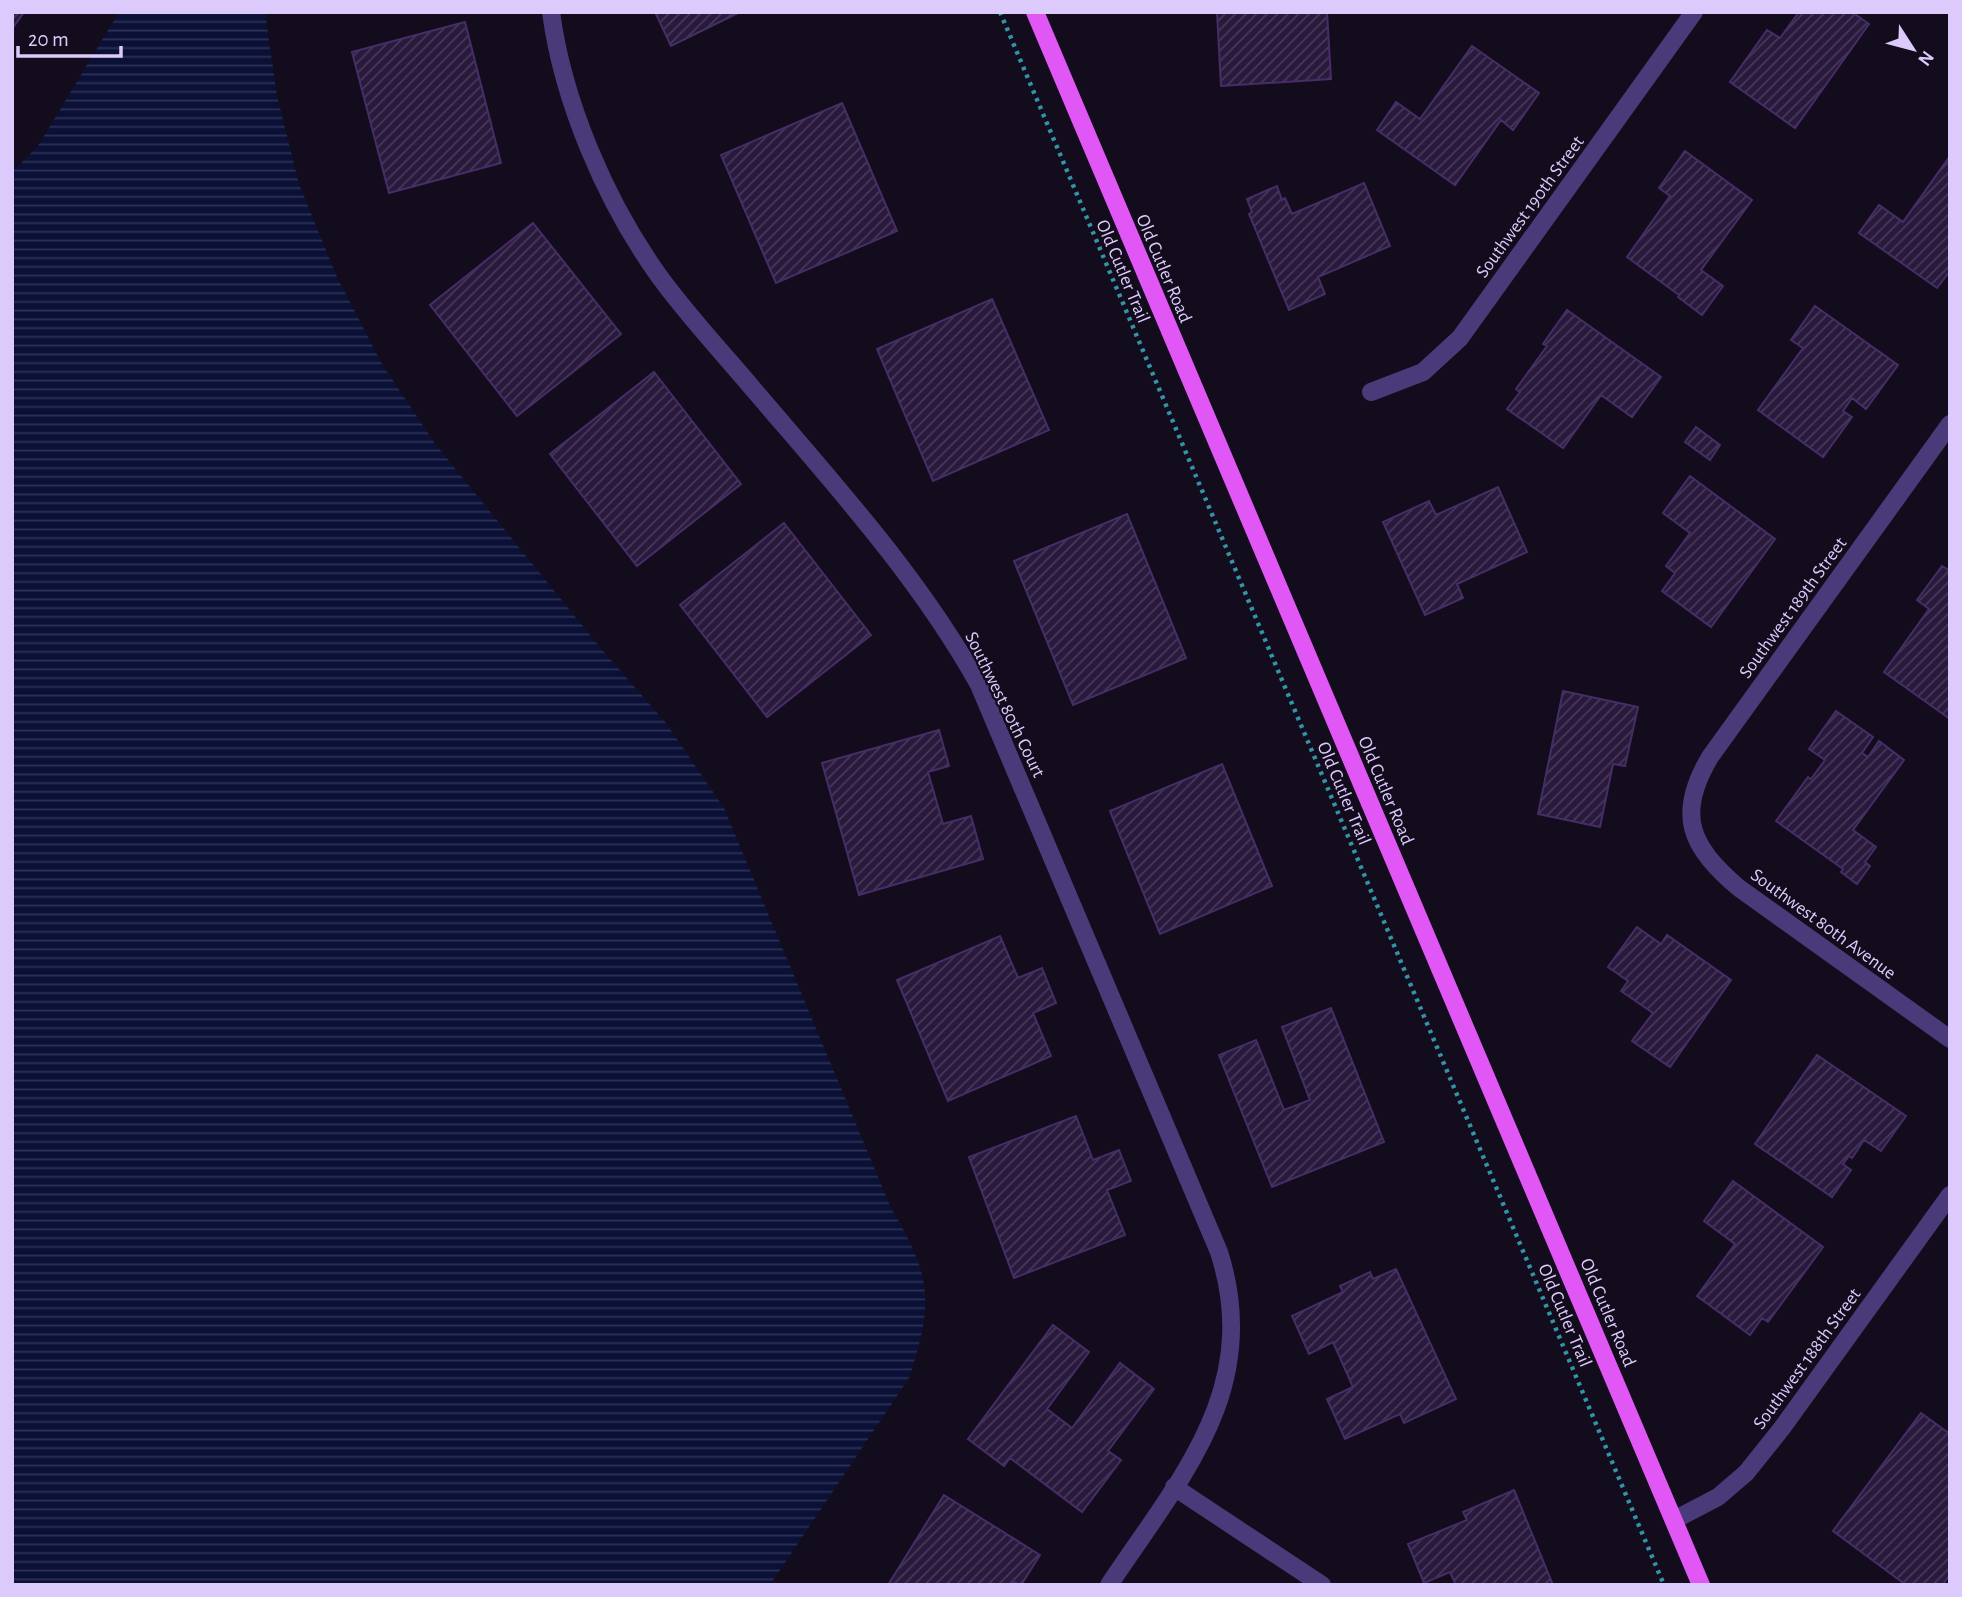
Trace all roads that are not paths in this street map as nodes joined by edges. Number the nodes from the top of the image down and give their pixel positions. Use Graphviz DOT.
graph roads {
  1 [pos="551,12"];
  2 [pos="1035,12"];
  3 [pos="1694,12"];
  4 [pos="1371,392"];
  5 [pos="1950,424"];
  6 [pos="1692,825"];
  7 [pos="1950,1040"];
  8 [pos="1950,1195"];
  9 [pos="1174,1487"];
  10 [pos="1674,1520"];
  11 [pos="1109,1585"];
  12 [pos="1322,1585"];
  13 [pos="1700,1585"];
  1 -- 9 [label="street, Southwest 80th Court"];
  2 -- 10 [label="main road, Old Cutler Road"];
  3 -- 4 [label="street, Southwest 190th Street"];
  5 -- 6 [label="street, Southwest 189th Street"];
  6 -- 7 [label="street, Southwest 80th Avenue"];
  8 -- 10 [label="street, Southwest 188th Street"];
  9 -- 11 [label="street"];
  9 -- 12 [label="street"];
  10 -- 13 [label="main road, Old Cutler Road"];
}
